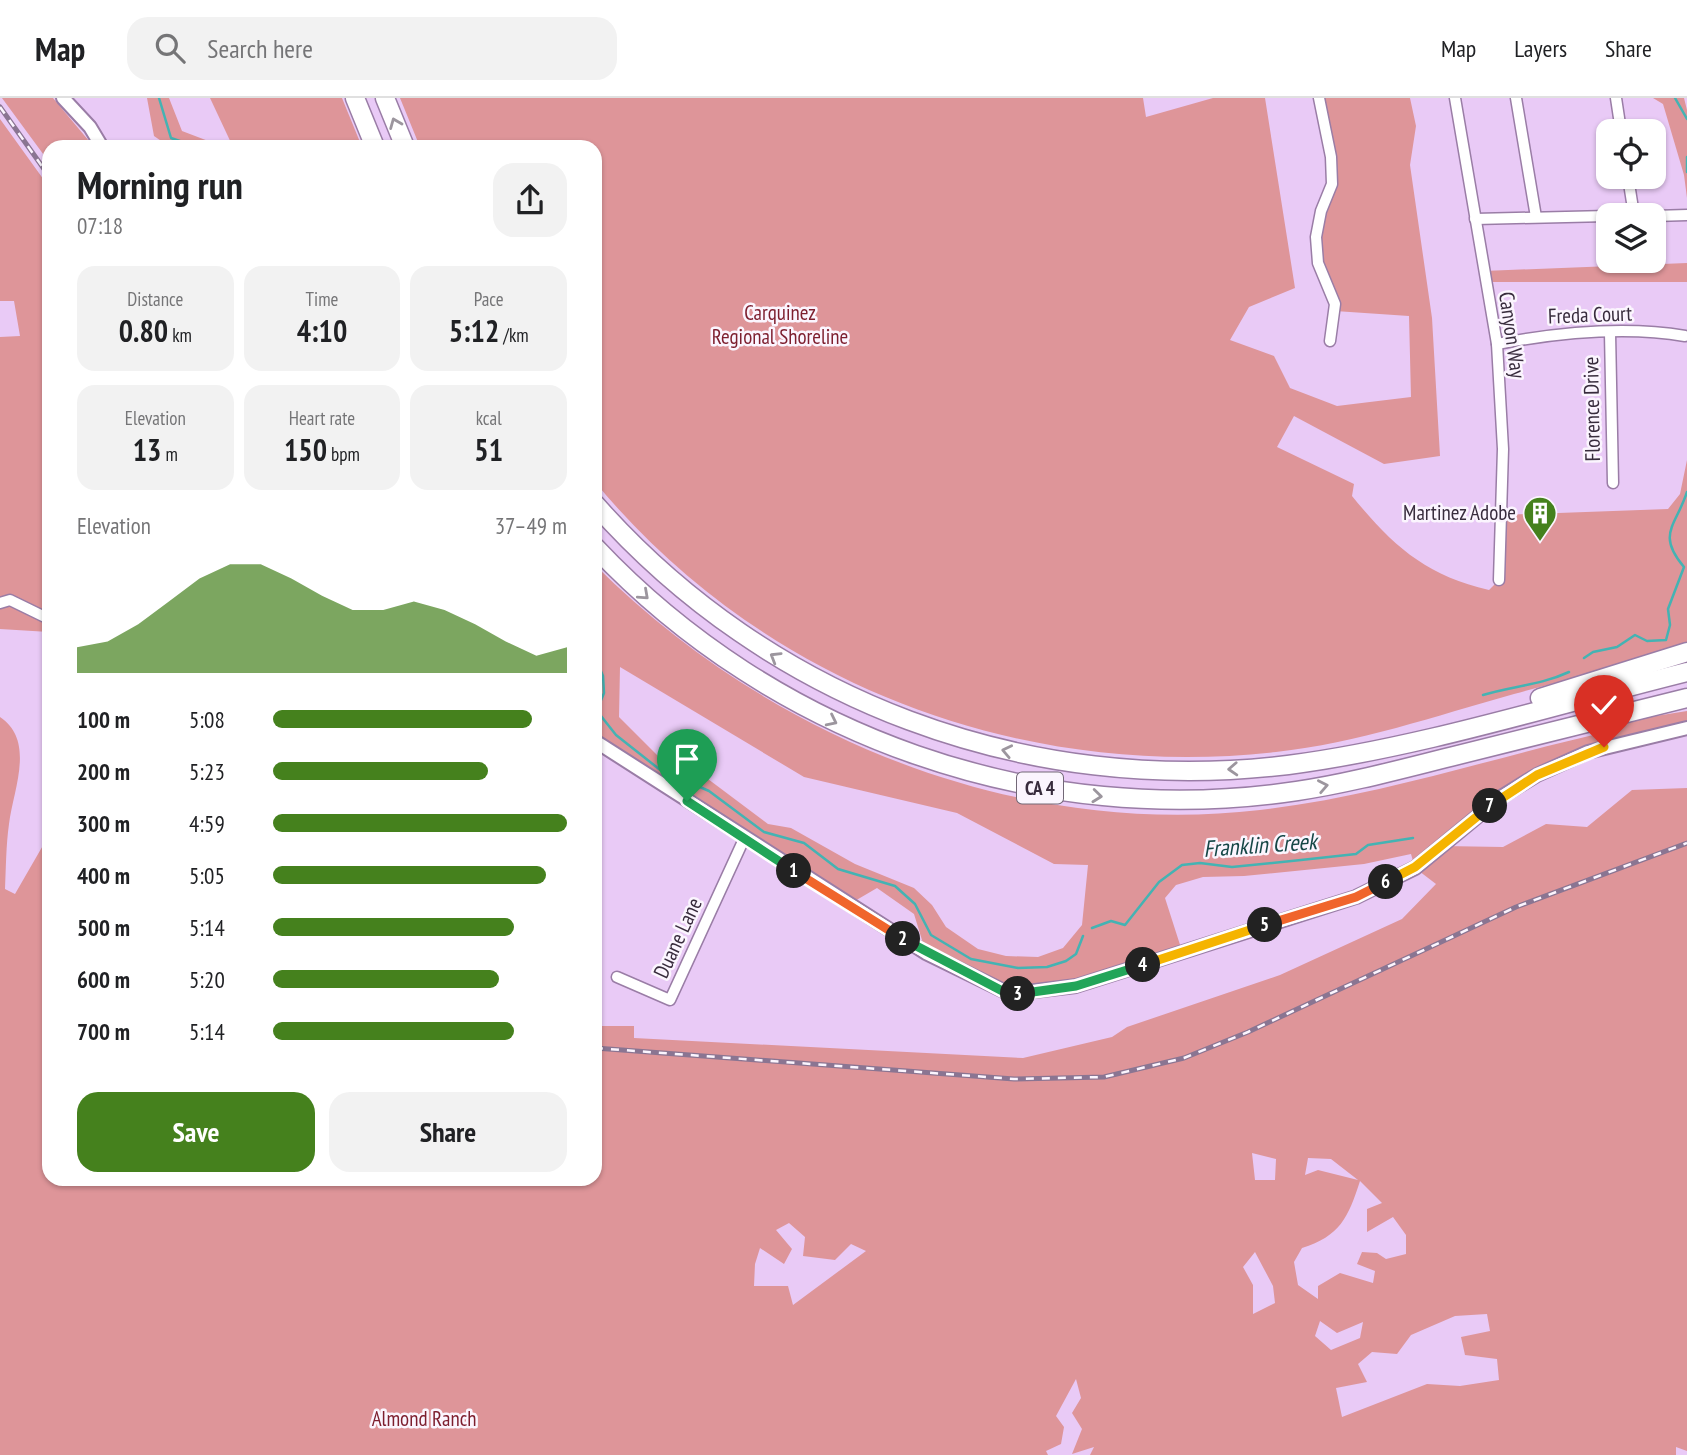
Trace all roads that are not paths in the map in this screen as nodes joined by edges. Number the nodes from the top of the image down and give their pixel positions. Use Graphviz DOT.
graph roads {
  1 [pos="63,98"];
  2 [pos="355,98"];
  3 [pos="385,98"];
  4 [pos="1319,98"];
  5 [pos="1455,98"];
  6 [pos="1516,98"];
  7 [pos="1616,98"];
  8 [pos="1619,119"];
  9 [pos="98,140"];
  10 [pos="372,140"];
  11 [pos="402,140"];
  12 [pos="1687,215"];
  13 [pos="1596,216"];
  14 [pos="1666,216"];
  15 [pos="1536,217"];
  16 [pos="1475,219"];
  17 [pos="1610,333"];
  18 [pos="1685,336"];
  19 [pos="1330,341"];
  20 [pos="1497,344"];
  21 [pos="1613,483"];
  22 [pos="602,511"];
  23 [pos="602,554"];
  24 [pos="1499,580"];
  25 [pos="5,602"];
  26 [pos="42,616"];
  27 [pos="1687,652"];
  28 [pos="1687,672"];
  29 [pos="1687,698"];
  30 [pos="1687,710"];
  31 [pos="1687,728"];
  32 [pos="1548,732"];
  33 [pos="1444,733"];
  34 [pos="602,746"];
  35 [pos="744,839"];
  36 [pos="617,977"];
  1 -- 9 [label="street"];
  2 -- 10 [label="highway"];
  11 -- 3 [label="highway, one-way"];
  4 -- 19 [label="street"];
  5 -- 16 [label="street, Canyon Way"];
  6 -- 15 [label="street"];
  7 -- 8 [label="street"];
  12 -- 14 [label="street"];
  13 -- 15 [label="street"];
  15 -- 16 [label="street"];
  16 -- 20 [label="street, Canyon Way"];
  17 -- 18 [label="street, Freda Court"];
  17 -- 20 [label="street, Freda Court"];
  17 -- 21 [label="street, Florence Drive"];
  20 -- 24 [label="street, Canyon Way"];
  33 -- 22 [label="highway, CA 4, one-way"];
  23 -- 32 [label="highway, CA 4, one-way"];
  25 -- 26 [label="street"];
  27 -- 33 [label="highway"];
  28 -- 33 [label="highway, CA 4"];
  29 -- 32 [label="highway, CA 4"];
  30 -- 32 [label="highway"];
  31 -- 35 [label="street"];
  34 -- 35 [label="street"];
  35 -- 36 [label="street, Duane Lane"];
}
